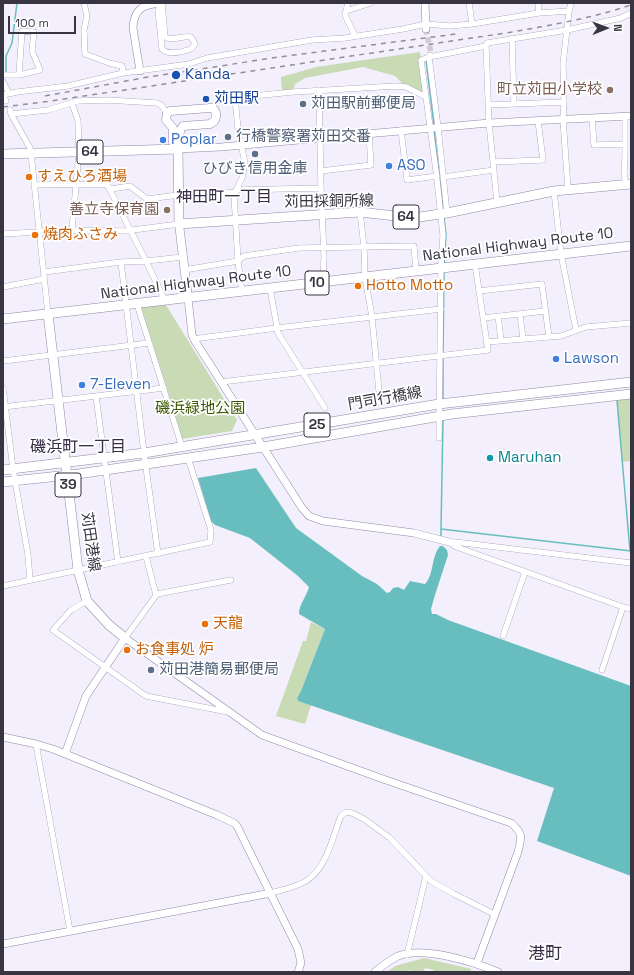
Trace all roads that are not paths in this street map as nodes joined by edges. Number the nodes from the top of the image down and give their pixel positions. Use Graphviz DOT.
graph roads {
  1 [pos="84,3"];
  2 [pos="161,3"];
  3 [pos="348,3"];
  4 [pos="371,3"];
  5 [pos="425,3"];
  6 [pos="469,3"];
  7 [pos="538,3"];
  8 [pos="572,3"];
  9 [pos="346,11"];
  10 [pos="569,11"];
  11 [pos="539,13"];
  12 [pos="631,13"];
  13 [pos="472,24"];
  14 [pos="426,27"];
  15 [pos="567,30"];
  16 [pos="355,36"];
  17 [pos="512,38"];
  18 [pos="486,46"];
  19 [pos="430,55"];
  20 [pos="140,71"];
  21 [pos="124,73"];
  22 [pos="3,75"];
  23 [pos="19,75"];
  24 [pos="3,82"];
  25 [pos="319,90"];
  26 [pos="10,93"];
  27 [pos="3,95"];
  28 [pos="426,97"];
  29 [pos="235,98"];
  30 [pos="222,99"];
  31 [pos="6,101"];
  32 [pos="564,102"];
  33 [pos="72,103"];
  34 [pos="514,104"];
  35 [pos="488,105"];
  36 [pos="167,113"];
  37 [pos="628,117"];
  38 [pos="592,118"];
  39 [pos="563,119"];
  40 [pos="538,121"];
  41 [pos="489,123"];
  42 [pos="438,127"];
  43 [pos="430,128"];
  44 [pos="401,130"];
  45 [pos="369,133"];
  46 [pos="321,138"];
  47 [pos="625,144"];
  48 [pos="242,145"];
  49 [pos="178,149"];
  50 [pos="79,152"];
  51 [pos="31,153"];
  52 [pos="3,154"];
  53 [pos="493,162"];
  54 [pos="494,170"];
  55 [pos="321,171"];
  56 [pos="440,176"];
  57 [pos="75,184"];
  58 [pos="628,184"];
  59 [pos="34,185"];
  60 [pos="321,188"];
  61 [pos="111,189"];
  62 [pos="568,189"];
  63 [pos="236,191"];
  64 [pos="554,191"];
  65 [pos="179,196"];
  66 [pos="497,202"];
  67 [pos="360,212"];
  68 [pos="323,214"];
  69 [pos="444,214"];
  70 [pos="235,219"];
  71 [pos="179,224"];
  72 [pos="72,230"];
  73 [pos="131,230"];
  74 [pos="39,232"];
  75 [pos="3,234"];
  76 [pos="631,242"];
  77 [pos="631,246"];
  78 [pos="324,247"];
  79 [pos="364,247"];
  80 [pos="560,252"];
  81 [pos="183,257"];
  82 [pos="146,261"];
  83 [pos="238,261"];
  84 [pos="121,262"];
  85 [pos="476,264"];
  86 [pos="441,266"];
  87 [pos="416,269"];
  88 [pos="184,270"];
  89 [pos="44,275"];
  90 [pos="365,275"];
  91 [pos="324,280"];
  92 [pos="3,287"];
  93 [pos="270,288"];
  94 [pos="241,290"];
  95 [pos="479,290"];
  96 [pos="188,295"];
  97 [pos="164,298"];
  98 [pos="126,303"];
  99 [pos="137,304"];
  100 [pos="441,309"];
  101 [pos="546,311"];
  102 [pos="48,312"];
  103 [pos="3,314"];
  104 [pos="520,314"];
  105 [pos="498,316"];
  106 [pos="372,317"];
  107 [pos="483,318"];
  108 [pos="3,320"];
  109 [pos="631,323"];
  110 [pos="277,328"];
  111 [pos="576,330"];
  112 [pos="549,337"];
  113 [pos="193,339"];
  114 [pos="523,339"];
  115 [pos="501,340"];
  116 [pos="486,342"];
  117 [pos="149,344"];
  118 [pos="131,346"];
  119 [pos="54,356"];
  120 [pos="441,356"];
  121 [pos="3,361"];
  122 [pos="376,364"];
  123 [pos="302,373"];
  124 [pos="221,382"];
  125 [pos="631,382"];
  126 [pos="3,388"];
  127 [pos="164,388"];
  128 [pos="136,392"];
  129 [pos="631,394"];
  130 [pos="96,396"];
  131 [pos="59,400"];
  132 [pos="380,402"];
  133 [pos="439,404"];
  134 [pos="4,407"];
  135 [pos="326,408"];
  136 [pos="439,416"];
  137 [pos="255,435"];
  138 [pos="439,438"];
  139 [pos="182,447"];
  140 [pos="263,447"];
  141 [pos="144,453"];
  142 [pos="104,458"];
  143 [pos="188,458"];
  144 [pos="66,463"];
  145 [pos="145,465"];
  146 [pos="13,469"];
  147 [pos="3,470"];
  148 [pos="106,470"];
  149 [pos="67,475"];
  150 [pos="15,481"];
  151 [pos="3,482"];
  152 [pos="453,543"];
  153 [pos="158,554"];
  154 [pos="146,556"];
  155 [pos="118,562"];
  156 [pos="631,563"];
  157 [pos="78,570"];
  158 [pos="525,572"];
  159 [pos="30,580"];
  160 [pos="231,580"];
  161 [pos="3,586"];
  162 [pos="156,595"];
  163 [pos="87,601"];
  164 [pos="623,608"];
  165 [pos="631,609"];
  166 [pos="503,636"];
  167 [pos="125,638"];
  168 [pos="105,667"];
  169 [pos="602,670"];
  170 [pos="231,713"];
  171 [pos="3,737"];
  172 [pos="36,744"];
  173 [pos="65,754"];
  174 [pos="426,876"];
  175 [pos="271,894"];
  176 [pos="494,914"];
  177 [pos="70,932"];
  178 [pos="3,944"];
  179 [pos="407,955"];
  180 [pos="477,963"];
  181 [pos="298,972"];
  182 [pos="375,972"];
  183 [pos="498,972"];
  1 -- 21 [label="street"];
  2 -- 2 [label="street"];
  2 -- 20 [label="street"];
  3 -- 9 [label="street"];
  4 -- 9 [label="street"];
  5 -- 14 [label="street"];
  6 -- 13 [label="street"];
  7 -- 11 [label="street"];
  8 -- 10 [label="street"];
  9 -- 16 [label="street"];
  10 -- 11 [label="street"];
  10 -- 15 [label="street"];
  11 -- 13 [label="street"];
  12 -- 15 [label="street"];
  13 -- 14 [label="street"];
  14 -- 16 [label="street"];
  15 -- 17 [label="street"];
  15 -- 32 [label="street"];
  16 -- 20 [label="street"];
  17 -- 18 [label="street"];
  17 -- 34 [label="street"];
  18 -- 19 [label="street"];
  18 -- 35 [label="street"];
  19 -- 28 [label="street"];
  19 -- 42 [label="street"];
  20 -- 21 [label="street"];
  21 -- 26 [label="street"];
  22 -- 23 [label="street"];
  23 -- 23 [label="street"];
  24 -- 26 [label="street"];
  25 -- 28 [label="street"];
  25 -- 29 [label="street"];
  25 -- 46 [label="street"];
  26 -- 27 [label="street"];
  27 -- 31 [label="street"];
  28 -- 43 [label="street"];
  29 -- 30 [label="street"];
  29 -- 48 [label="street"];
  32 -- 34 [label="street"];
  32 -- 39 [label="street"];
  33 -- 36 [label="street"];
  33 -- 50 [label="street"];
  33 -- 51 [label="street"];
  34 -- 35 [label="street"];
  35 -- 41 [label="street"];
  36 -- 49 [label="main road"];
  36 -- 49 [label="main road"];
  37 -- 38 [label="street"];
  37 -- 47 [label="street"];
  38 -- 39 [label="street"];
  38 -- 47 [label="street"];
  39 -- 40 [label="street"];
  39 -- 62 [label="street"];
  40 -- 41 [label="street"];
  40 -- 53 [label="street"];
  41 -- 42 [label="street"];
  41 -- 53 [label="street"];
  42 -- 43 [label="street"];
  42 -- 56 [label="street"];
  43 -- 44 [label="street"];
  43 -- 56 [label="street"];
  44 -- 45 [label="street"];
  44 -- 56 [label="street"];
  45 -- 46 [label="street"];
  45 -- 55 [label="street"];
  46 -- 48 [label="street"];
  46 -- 55 [label="street"];
  47 -- 58 [label="street"];
  48 -- 49 [label="street"];
  48 -- 63 [label="street"];
  49 -- 50 [label="main road, 64"];
  49 -- 65 [label="main road"];
  50 -- 51 [label="main road, 64"];
  50 -- 57 [label="street"];
  51 -- 52 [label="main road, 64"];
  51 -- 59 [label="street"];
  53 -- 54 [label="street"];
  54 -- 56 [label="street"];
  54 -- 66 [label="street"];
  55 -- 60 [label="street"];
  56 -- 69 [label="street"];
  57 -- 59 [label="street"];
  57 -- 61 [label="street"];
  57 -- 72 [label="street"];
  58 -- 62 [label="main road, 苅田採銅所線 / 64"];
  59 -- 74 [label="street"];
  60 -- 63 [label="street"];
  60 -- 68 [label="street"];
  61 -- 65 [label="street"];
  61 -- 73 [label="street"];
  62 -- 64 [label="main road, 苅田採銅所線 / 64"];
  63 -- 65 [label="street"];
  63 -- 70 [label="street"];
  64 -- 66 [label="main road, 苅田採銅所線 / 64"];
  64 -- 80 [label="street"];
  65 -- 71 [label="main road"];
  66 -- 69 [label="main road, 苅田採銅所線 / 64"];
  67 -- 68 [label="main road, 苅田採銅所線 / 64"];
  67 -- 69 [label="main road, 苅田採銅所線 / 64"];
  67 -- 79 [label="street"];
  68 -- 70 [label="main road, 苅田採銅所線 / 64"];
  68 -- 78 [label="street"];
  69 -- 86 [label="street"];
  70 -- 71 [label="main road, 苅田採銅所線 / 64"];
  70 -- 83 [label="street"];
  71 -- 73 [label="street"];
  71 -- 81 [label="main road"];
  72 -- 73 [label="street"];
  72 -- 74 [label="street"];
  73 -- 82 [label="street"];
  74 -- 75 [label="street"];
  74 -- 89 [label="street"];
  76 -- 80 [label="main road, National Highway Route 10 / 10"];
  77 -- 80 [label="main road, National Highway Route 10 / 10"];
  78 -- 79 [label="street"];
  78 -- 83 [label="street"];
  78 -- 91 [label="street"];
  79 -- 87 [label="street"];
  79 -- 90 [label="street"];
  80 -- 85 [label="main road, National Highway Route 10 / 10"];
  80 -- 86 [label="main road, National Highway Route 10 / 10"];
  80 -- 111 [label="street"];
  81 -- 82 [label="street"];
  81 -- 88 [label="main road"];
  82 -- 84 [label="street"];
  82 -- 97 [label="street"];
  83 -- 88 [label="street"];
  83 -- 94 [label="street"];
  84 -- 89 [label="street"];
  84 -- 98 [label="street"];
  85 -- 86 [label="main road, National Highway Route 10 / 10"];
  85 -- 95 [label="street"];
  86 -- 87 [label="main road, National Highway Route 10 / 10"];
  86 -- 100 [label="street"];
  87 -- 90 [label="main road, National Highway Route 10 / 10"];
  88 -- 96 [label="main road"];
  89 -- 92 [label="street"];
  89 -- 102 [label="street"];
  90 -- 91 [label="main road, National Highway Route 10 / 10"];
  90 -- 106 [label="street"];
  91 -- 93 [label="main road, National Highway Route 10 / 10"];
  91 -- 94 [label="main road, National Highway Route 10 / 10"];
  93 -- 94 [label="main road, National Highway Route 10 / 10"];
  93 -- 110 [label="street"];
  94 -- 96 [label="main road, National Highway Route 10 / 10"];
  95 -- 101 [label="street"];
  95 -- 107 [label="street"];
  96 -- 97 [label="main road, National Highway Route 10 / 10"];
  96 -- 113 [label="street"];
  97 -- 98 [label="main road, National Highway Route 10 / 10"];
  97 -- 99 [label="main road, National Highway Route 10 / 10"];
  98 -- 99 [label="main road, National Highway Route 10 / 10"];
  98 -- 102 [label="main road, National Highway Route 10 / 10"];
  98 -- 118 [label="street"];
  99 -- 117 [label="street"];
  100 -- 106 [label="street"];
  100 -- 120 [label="street"];
  101 -- 104 [label="street"];
  101 -- 112 [label="street"];
  102 -- 103 [label="main road, National Highway Route 10 / 10"];
  102 -- 108 [label="main road, National Highway Route 10 / 10"];
  102 -- 119 [label="main road, 苅田港線 / 39"];
  104 -- 105 [label="street"];
  104 -- 114 [label="street"];
  105 -- 107 [label="street"];
  105 -- 115 [label="street"];
  106 -- 110 [label="street"];
  106 -- 122 [label="street"];
  107 -- 116 [label="street"];
  109 -- 111 [label="street"];
  110 -- 113 [label="street"];
  110 -- 123 [label="street"];
  111 -- 112 [label="street"];
  112 -- 114 [label="street"];
  113 -- 124 [label="street"];
  114 -- 115 [label="street"];
  115 -- 116 [label="street"];
  116 -- 120 [label="street"];
  117 -- 118 [label="street"];
  117 -- 127 [label="street"];
  118 -- 119 [label="street"];
  118 -- 128 [label="street"];
  119 -- 121 [label="street"];
  119 -- 131 [label="main road, 苅田港線 / 39"];
  120 -- 122 [label="street"];
  120 -- 133 [label="street"];
  122 -- 123 [label="street"];
  122 -- 132 [label="street"];
  123 -- 124 [label="street"];
  123 -- 135 [label="street"];
  124 -- 137 [label="street"];
  125 -- 133 [label="main road, 門司行橋線 / 25"];
  126 -- 134 [label="street"];
  127 -- 128 [label="street"];
  127 -- 139 [label="street"];
  128 -- 130 [label="street"];
  128 -- 141 [label="street"];
  129 -- 136 [label="main road, 門司行橋線 / 25"];
  130 -- 131 [label="street"];
  130 -- 142 [label="street"];
  131 -- 134 [label="street"];
  131 -- 144 [label="main road, 苅田港線 / 39"];
  133 -- 136 [label="street"];
  133 -- 137 [label="main road, 門司行橋線 / 25"];
  134 -- 146 [label="street"];
  136 -- 138 [label="street"];
  136 -- 140 [label="main road, 門司行橋線 / 25"];
  137 -- 139 [label="main road, 門司行橋線 / 25"];
  137 -- 140 [label="street"];
  139 -- 141 [label="main road, 門司行橋線 / 25"];
  140 -- 143 [label="main road, 門司行橋線 / 25"];
  140 -- 152 [label="street"];
  141 -- 142 [label="main road, 門司行橋線 / 25"];
  141 -- 145 [label="street"];
  142 -- 144 [label="main road, 門司行橋線 / 25"];
  142 -- 148 [label="street"];
  143 -- 145 [label="main road, 門司行橋線 / 25"];
  143 -- 153 [label="street"];
  144 -- 146 [label="main road, 門司行橋線 / 25"];
  144 -- 149 [label="main road, 苅田港線 / 39"];
  145 -- 148 [label="main road, 門司行橋線 / 25"];
  145 -- 153 [label="street"];
  146 -- 147 [label="main road, 門司行橋線 / 25"];
  146 -- 150 [label="street"];
  148 -- 149 [label="main road, 門司行橋線 / 25"];
  148 -- 155 [label="street"];
  149 -- 150 [label="main road, 門司行橋線 / 25"];
  149 -- 157 [label="main road, 苅田港線 / 39"];
  150 -- 151 [label="main road, 門司行橋線 / 25"];
  150 -- 159 [label="street"];
  152 -- 156 [label="street"];
  152 -- 158 [label="street"];
  153 -- 154 [label="street"];
  154 -- 155 [label="street"];
  154 -- 162 [label="street"];
  155 -- 157 [label="street"];
  157 -- 159 [label="street"];
  157 -- 163 [label="main road, 苅田港線 / 39"];
  158 -- 164 [label="street"];
  158 -- 166 [label="street"];
  159 -- 161 [label="street"];
  160 -- 162 [label="street"];
  162 -- 167 [label="street"];
  163 -- 167 [label="main road, 苅田港線 / 39"];
  163 -- 168 [label="street"];
  164 -- 165 [label="street"];
  164 -- 169 [label="street"];
  167 -- 168 [label="street"];
  167 -- 170 [label="street"];
  168 -- 170 [label="street"];
  168 -- 173 [label="street"];
  170 -- 176 [label="street"];
  171 -- 172 [label="street"];
  172 -- 173 [label="street"];
  172 -- 177 [label="street"];
  173 -- 175 [label="street"];
  174 -- 175 [label="street"];
  174 -- 176 [label="street"];
  174 -- 179 [label="street"];
  175 -- 177 [label="street"];
  175 -- 181 [label="street"];
  176 -- 180 [label="street"];
  177 -- 178 [label="street"];
  179 -- 180 [label="street"];
  179 -- 182 [label="street"];
  180 -- 183 [label="street"];
}
